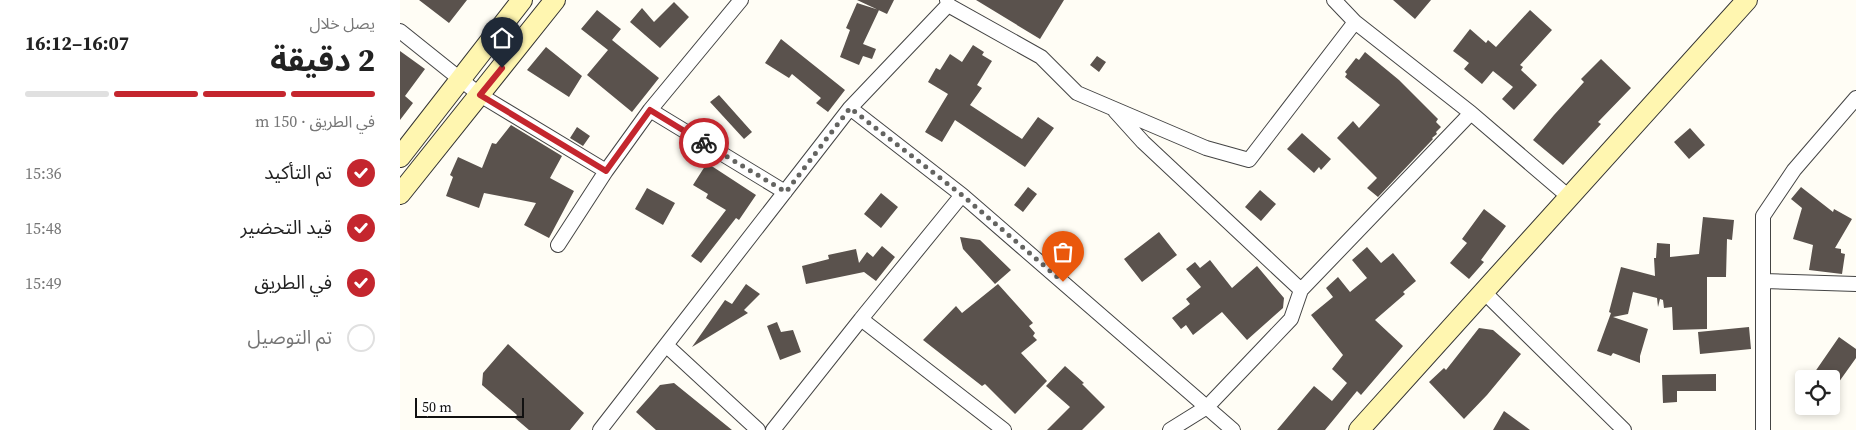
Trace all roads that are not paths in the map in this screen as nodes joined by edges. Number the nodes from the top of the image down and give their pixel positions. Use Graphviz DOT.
graph roads {
  1 [pos="522,0"];
  2 [pos="555,0"];
  3 [pos="741,0"];
  4 [pos="1334,0"];
  5 [pos="1747,0"];
  6 [pos="948,3"];
  7 [pos="1355,22"];
  8 [pos="400,31"];
  9 [pos="460,80"];
  10 [pos="480,95"];
  11 [pos="1856,98"];
  12 [pos="1111,107"];
  13 [pos="850,108"];
  14 [pos="650,110"];
  15 [pos="1471,113"];
  16 [pos="400,157"];
  17 [pos="606,171"];
  18 [pos="786,192"];
  19 [pos="400,194"];
  20 [pos="962,195"];
  21 [pos="1569,197"];
  22 [pos="558,245"];
  23 [pos="1764,281"];
  24 [pos="1856,284"];
  25 [pos="1301,290"];
  26 [pos="1484,292"];
  27 [pos="861,319"];
  28 [pos="667,346"];
  29 [pos="1206,407"];
  30 [pos="600,430"];
  31 [pos="758,430"];
  32 [pos="773,430"];
  33 [pos="1004,430"];
  34 [pos="1170,430"];
  35 [pos="1233,430"];
  36 [pos="1360,430"];
  37 [pos="1624,430"];
  38 [pos="1763,430"];
  1 -- 9 [label="street"];
  2 -- 10 [label="street"];
  3 -- 14 [label="street"];
  4 -- 7 [label="street"];
  5 -- 21 [label="street"];
  6 -- 12 [label="street"];
  6 -- 13 [label="street"];
  7 -- 12 [label="street"];
  7 -- 15 [label="street"];
  8 -- 9 [label="street"];
  9 -- 10 [label="street"];
  9 -- 16 [label="street"];
  10 -- 17 [label="street"];
  10 -- 19 [label="street"];
  11 -- 23 [label="street"];
  12 -- 25 [label="street"];
  13 -- 18 [label="street"];
  13 -- 20 [label="street"];
  14 -- 17 [label="street"];
  14 -- 18 [label="street"];
  15 -- 21 [label="street"];
  15 -- 25 [label="street"];
  17 -- 22 [label="street"];
  18 -- 28 [label="street"];
  20 -- 27 [label="street"];
  20 -- 29 [label="street"];
  21 -- 26 [label="street"];
  23 -- 24 [label="street"];
  23 -- 38 [label="street"];
  25 -- 29 [label="street"];
  26 -- 36 [label="street"];
  26 -- 37 [label="street"];
  27 -- 32 [label="street"];
  27 -- 33 [label="street"];
  28 -- 30 [label="street"];
  28 -- 31 [label="street"];
  29 -- 34 [label="street"];
  29 -- 35 [label="street"];
}
